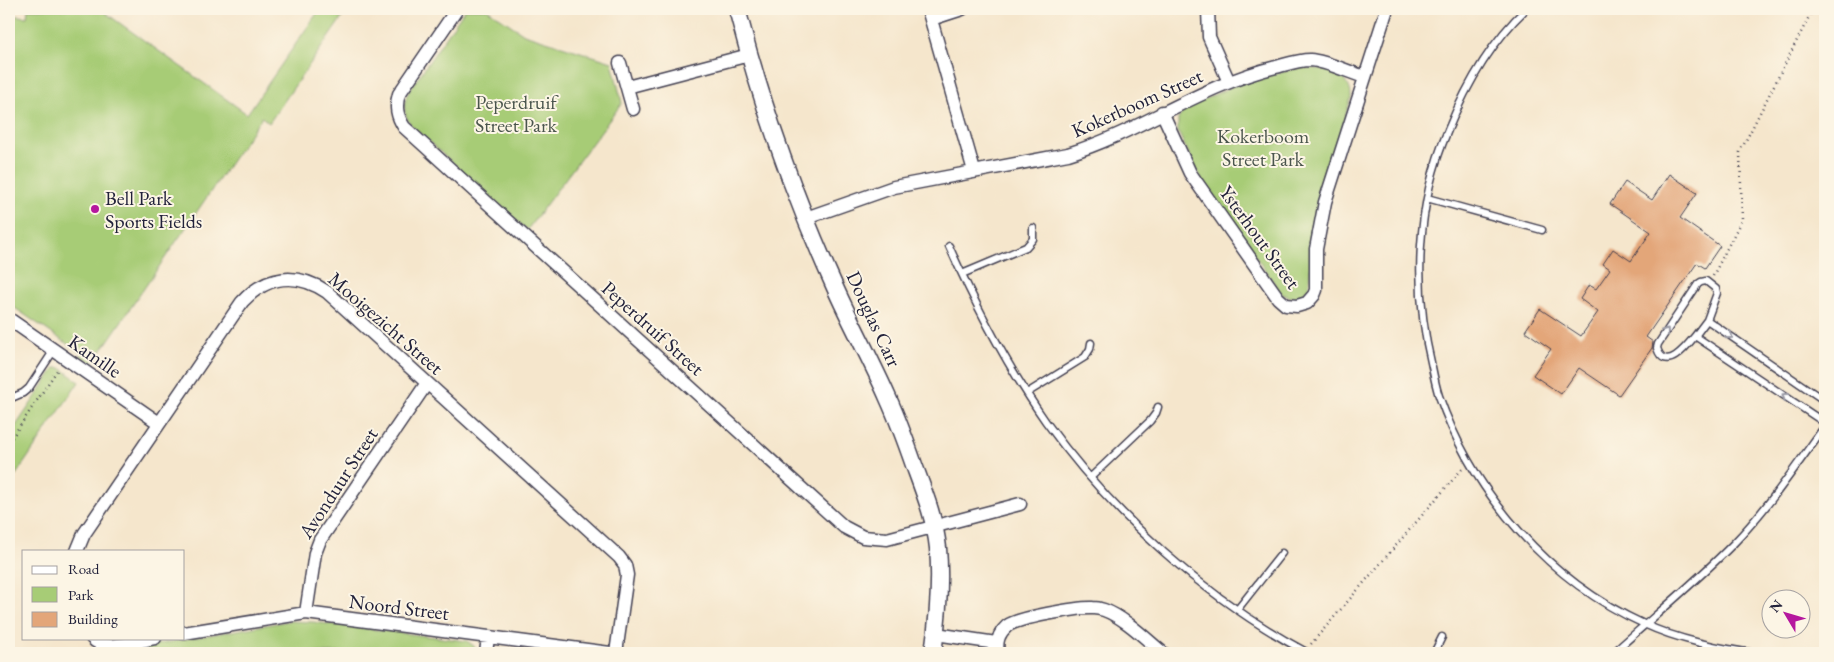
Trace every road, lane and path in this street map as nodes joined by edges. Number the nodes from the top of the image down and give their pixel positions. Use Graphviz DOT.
graph roads {
  1 [pos="457,9"];
  2 [pos="736,9"];
  3 [pos="962,9"];
  4 [pos="1208,9"];
  5 [pos="1386,9"];
  6 [pos="1526,9"];
  7 [pos="1813,9"];
  8 [pos="929,14"];
  9 [pos="749,55"];
  10 [pos="620,63"];
  11 [pos="1364,77"];
  12 [pos="1229,82"];
  13 [pos="627,87"];
  14 [pos="634,109"];
  15 [pos="1162,112"];
  16 [pos="974,171"];
  17 [pos="1427,198"];
  18 [pos="806,218"];
  19 [pos="1033,228"];
  20 [pos="1542,230"];
  21 [pos="949,246"];
  22 [pos="962,274"];
  23 [pos="1710,283"];
  24 [pos="9,319"];
  25 [pos="1707,320"];
  26 [pos="1695,336"];
  27 [pos="1091,343"];
  28 [pos="54,350"];
  29 [pos="65,358"];
  30 [pos="427,383"];
  31 [pos="1027,393"];
  32 [pos="9,399"];
  33 [pos="1825,401"];
  34 [pos="1158,407"];
  35 [pos="160,423"];
  36 [pos="1825,424"];
  37 [pos="9,442"];
  38 [pos="1469,461"];
  39 [pos="1091,477"];
  40 [pos="1020,504"];
  41 [pos="934,526"];
  42 [pos="77,550"];
  43 [pos="1282,553"];
  44 [pos="1237,610"];
  45 [pos="306,613"];
  46 [pos="1645,625"];
  47 [pos="185,634"];
  48 [pos="936,634"];
  49 [pos="488,637"];
  50 [pos="1442,637"];
  51 [pos="144,640"];
  52 [pos="94,641"];
  53 [pos="997,648"];
  54 [pos="1306,652"];
  55 [pos="486,653"];
  56 [pos="610,653"];
  57 [pos="616,653"];
  58 [pos="933,653"];
  59 [pos="1163,653"];
  60 [pos="1434,653"];
  61 [pos="1613,653"];
  62 [pos="1755,653"];
  1 -- 41 [label="street, Peperdruif Street"];
  2 -- 9 [label="street, Douglas Carr"];
  3 -- 8 [label="street"];
  4 -- 12 [label="street"];
  5 -- 11 [label="street, Ysterhout Street"];
  6 -- 17 [label="lane"];
  7 -- 23 [label="path"];
  8 -- 16 [label="street"];
  9 -- 13 [label="street"];
  9 -- 18 [label="street, Douglas Carr"];
  10 -- 13 [label="street"];
  11 -- 12 [label="street, Kokerboom Street"];
  11 -- 15 [label="street, Ysterhout Street"];
  12 -- 15 [label="street, Kokerboom Street"];
  13 -- 14 [label="street"];
  15 -- 16 [label="street, Kokerboom Street"];
  16 -- 18 [label="street, Kokerboom Street"];
  17 -- 20 [label="lane"];
  17 -- 38 [label="lane"];
  18 -- 41 [label="street, Douglas Carr"];
  19 -- 22 [label="lane"];
  21 -- 22 [label="lane"];
  22 -- 31 [label="lane"];
  23 -- 25 [label="lane"];
  26 -- 23 [label="lane, one-way"];
  24 -- 28 [label="street, Kamille"];
  25 -- 26 [label="lane"];
  25 -- 33 [label="lane, one-way"];
  36 -- 26 [label="lane, one-way"];
  27 -- 31 [label="lane"];
  28 -- 29 [label="street, Kamille"];
  28 -- 32 [label="lane"];
  29 -- 35 [label="street, Kamille"];
  29 -- 37 [label="path"];
  30 -- 35 [label="street, Mooigezicht Street"];
  30 -- 45 [label="street, Avonduur Street"];
  30 -- 57 [label="street, Mooigezicht Street"];
  31 -- 39 [label="lane"];
  34 -- 39 [label="lane"];
  35 -- 42 [label="street, Mooigezicht Street"];
  36 -- 46 [label="lane"];
  38 -- 46 [label="lane"];
  38 -- 54 [label="path"];
  39 -- 44 [label="lane"];
  40 -- 41 [label="street, Peperdruif Street"];
  41 -- 48 [label="street, Douglas Carr"];
  43 -- 44 [label="lane"];
  44 -- 54 [label="lane"];
  45 -- 47 [label="street, Noord Street"];
  45 -- 49 [label="street, Noord Street"];
  46 -- 61 [label="lane"];
  46 -- 62 [label="lane"];
  48 -- 53 [label="street"];
  48 -- 58 [label="street, Douglas Carr"];
  49 -- 55 [label="street"];
  49 -- 56 [label="street, Noord Street"];
  50 -- 60 [label="lane"];
  51 -- 52 [label="street"];
  53 -- 59 [label="street"];
}
